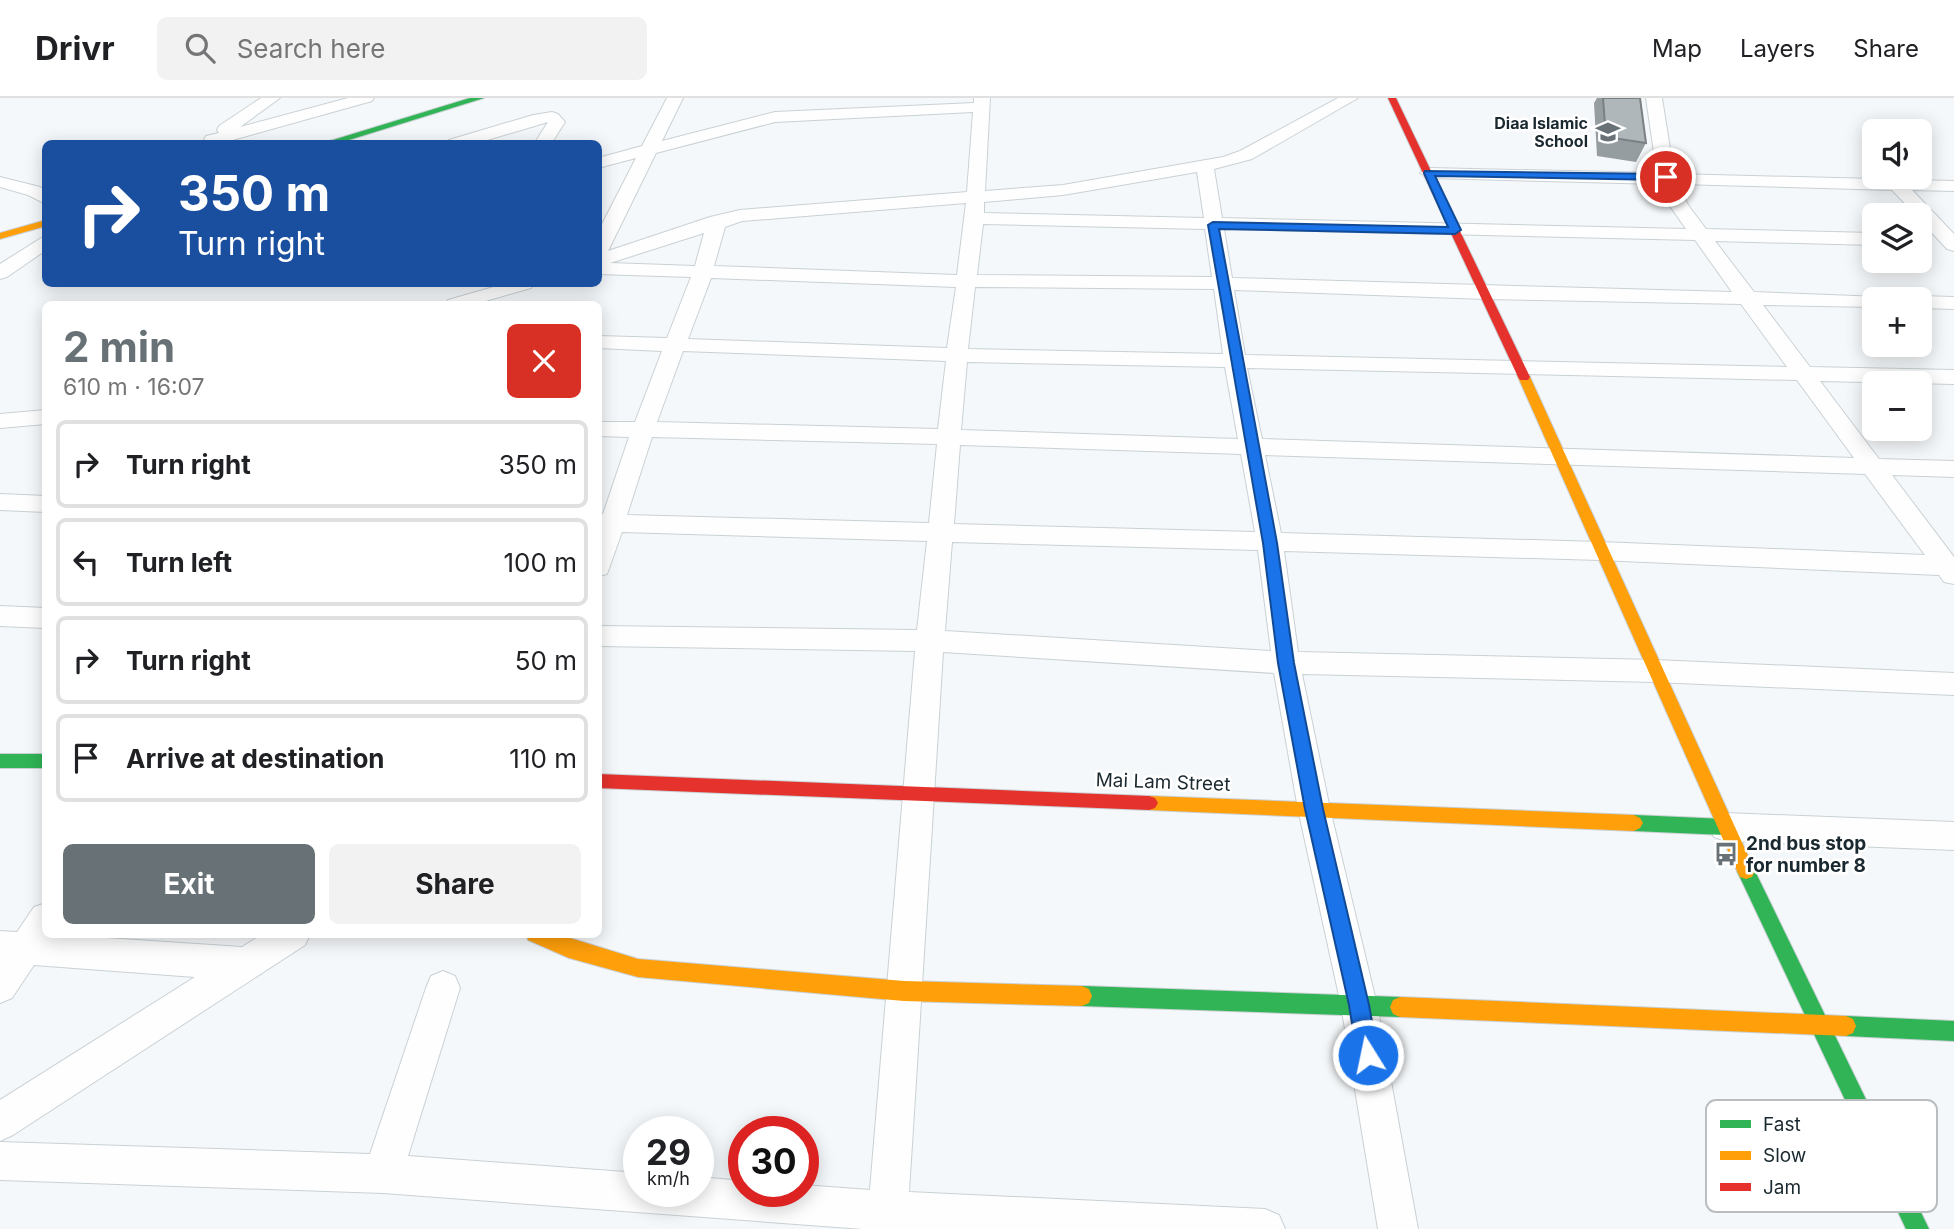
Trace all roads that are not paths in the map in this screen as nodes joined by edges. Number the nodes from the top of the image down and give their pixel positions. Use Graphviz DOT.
graph roads {
  1 [pos="272,98"];
  2 [pos="366,98"];
  3 [pos="675,98"];
  4 [pos="781,98"];
  5 [pos="1350,98"];
  6 [pos="1392,98"];
  7 [pos="1654,98"];
  8 [pos="471,99"];
  9 [pos="982,102"];
  10 [pos="886,104"];
  11 [pos="775,117"];
  12 [pos="213,140"];
  13 [pos="217,140"];
  14 [pos="337,140"];
  15 [pos="468,140"];
  16 [pos="545,140"];
  17 [pos="652,148"];
  18 [pos="602,162"];
  19 [pos="1205,166"];
  20 [pos="1429,173"];
  21 [pos="1666,177"];
  22 [pos="0,182"];
  23 [pos="1862,184"];
  24 [pos="1932,186"];
  25 [pos="1954,186"];
  26 [pos="1901,189"];
  27 [pos="40,195"];
  28 [pos="0,200"];
  29 [pos="975,207"];
  30 [pos="717,221"];
  31 [pos="42,224"];
  32 [pos="1213,225"];
  33 [pos="1455,230"];
  34 [pos="0,236"];
  35 [pos="1703,236"];
  36 [pos="1862,239"];
  37 [pos="1932,241"];
  38 [pos="1953,242"];
  39 [pos="602,244"];
  40 [pos="42,245"];
  41 [pos="602,260"];
  42 [pos="602,268"];
  43 [pos="704,272"];
  44 [pos="0,273"];
  45 [pos="967,281"];
  46 [pos="1223,283"];
  47 [pos="514,287"];
  48 [pos="1485,293"];
  49 [pos="1748,298"];
  50 [pos="465,301"];
  51 [pos="1862,301"];
  52 [pos="1932,302"];
  53 [pos="1954,303"];
  54 [pos="602,342"];
  55 [pos="675,344"];
  56 [pos="957,355"];
  57 [pos="1236,362"];
  58 [pos="1520,368"];
  59 [pos="1801,372"];
  60 [pos="1954,377"];
  61 [pos="42,417"];
  62 [pos="0,421"];
  63 [pos="602,429"];
  64 [pos="643,430"];
  65 [pos="950,437"];
  66 [pos="1252,449"];
  67 [pos="1560,458"];
  68 [pos="1871,468"];
  69 [pos="1954,469"];
  70 [pos="0,502"];
  71 [pos="42,504"];
  72 [pos="606,523"];
  73 [pos="940,531"];
  74 [pos="1270,543"];
  75 [pos="602,545"];
  76 [pos="1600,551"];
  77 [pos="1951,570"];
  78 [pos="0,616"];
  79 [pos="42,618"];
  80 [pos="602,636"];
  81 [pos="930,641"];
  82 [pos="1286,663"];
  83 [pos="1655,671"];
  84 [pos="1954,684"];
  85 [pos="0,761"];
  86 [pos="42,761"];
  87 [pos="602,781"];
  88 [pos="921,794"];
  89 [pos="1314,809"];
  90 [pos="1725,828"];
  91 [pos="1954,836"];
  92 [pos="42,922"];
  93 [pos="286,938"];
  94 [pos="545,938"];
  95 [pos="13,948"];
  96 [pos="244,964"];
  97 [pos="0,986"];
  98 [pos="443,988"];
  99 [pos="904,991"];
  100 [pos="1359,1005"];
  101 [pos="1818,1024"];
  102 [pos="1954,1031"];
  103 [pos="1855,1100"];
  104 [pos="0,1122"];
  105 [pos="0,1161"];
  106 [pos="383,1174"];
  107 [pos="1910,1212"];
  108 [pos="888,1220"];
  109 [pos="1265,1229"];
  110 [pos="1398,1229"];
  111 [pos="1918,1229"];
  1 -- 12 [label="street"];
  2 -- 13 [label="street"];
  3 -- 17 [label="street"];
  4 -- 11 [label="street"];
  5 -- 19 [label="street"];
  6 -- 20 [label="street"];
  7 -- 21 [label="street"];
  8 -- 14 [label="street"];
  9 -- 10 [label="street"];
  9 -- 29 [label="street"];
  10 -- 11 [label="street"];
  11 -- 17 [label="street"];
  15 -- 16 [label="street"];
  17 -- 18 [label="street"];
  17 -- 39 [label="street"];
  19 -- 29 [label="street"];
  19 -- 32 [label="street"];
  20 -- 21 [label="street"];
  20 -- 33 [label="street"];
  21 -- 23 [label="street"];
  21 -- 35 [label="street"];
  22 -- 27 [label="street"];
  24 -- 25 [label="street"];
  26 -- 38 [label="street"];
  27 -- 28 [label="street"];
  29 -- 30 [label="street"];
  29 -- 32 [label="street"];
  29 -- 45 [label="street"];
  30 -- 41 [label="street"];
  30 -- 43 [label="street"];
  31 -- 34 [label="street"];
  32 -- 33 [label="street"];
  32 -- 46 [label="street"];
  33 -- 35 [label="street"];
  33 -- 48 [label="street"];
  35 -- 36 [label="street"];
  35 -- 49 [label="street"];
  37 -- 38 [label="street"];
  40 -- 44 [label="street"];
  42 -- 43 [label="street"];
  43 -- 45 [label="street"];
  43 -- 55 [label="street"];
  45 -- 46 [label="street"];
  45 -- 56 [label="street"];
  46 -- 48 [label="street"];
  46 -- 57 [label="street"];
  47 -- 50 [label="street"];
  48 -- 49 [label="street"];
  48 -- 58 [label="street"];
  49 -- 51 [label="street"];
  49 -- 59 [label="street"];
  52 -- 53 [label="street"];
  54 -- 55 [label="street"];
  55 -- 56 [label="street"];
  55 -- 64 [label="street"];
  56 -- 57 [label="street"];
  56 -- 65 [label="street"];
  57 -- 58 [label="street"];
  57 -- 66 [label="street"];
  58 -- 59 [label="street"];
  58 -- 67 [label="street"];
  59 -- 60 [label="street"];
  59 -- 68 [label="street"];
  61 -- 62 [label="street"];
  63 -- 64 [label="street"];
  64 -- 65 [label="street"];
  64 -- 72 [label="street"];
  65 -- 66 [label="street"];
  65 -- 73 [label="street"];
  66 -- 67 [label="street"];
  66 -- 74 [label="street"];
  67 -- 68 [label="street"];
  67 -- 76 [label="street"];
  68 -- 69 [label="street"];
  68 -- 77 [label="street"];
  70 -- 71 [label="street"];
  72 -- 73 [label="street"];
  72 -- 75 [label="street"];
  73 -- 74 [label="street"];
  73 -- 81 [label="street"];
  74 -- 76 [label="street"];
  74 -- 82 [label="street"];
  76 -- 77 [label="street"];
  76 -- 83 [label="street"];
  78 -- 79 [label="street"];
  80 -- 81 [label="street"];
  81 -- 82 [label="street"];
  81 -- 88 [label="street"];
  82 -- 83 [label="street"];
  82 -- 89 [label="street"];
  83 -- 84 [label="street"];
  83 -- 90 [label="street"];
  85 -- 86 [label="street"];
  87 -- 88 [label="street, Mai Lam Street"];
  88 -- 89 [label="street, Mai Lam Street"];
  88 -- 99 [label="street"];
  89 -- 90 [label="street, Mai Lam Street"];
  89 -- 100 [label="street"];
  90 -- 91 [label="street"];
  90 -- 101 [label="street"];
  92 -- 95 [label="street"];
  93 -- 96 [label="street"];
  94 -- 99 [label="street"];
  95 -- 96 [label="street"];
  95 -- 97 [label="street"];
  96 -- 104 [label="street"];
  98 -- 106 [label="street"];
  99 -- 100 [label="street"];
  99 -- 108 [label="street"];
  100 -- 101 [label="street"];
  100 -- 110 [label="street"];
  101 -- 102 [label="street"];
  101 -- 103 [label="street"];
  105 -- 106 [label="street"];
  106 -- 108 [label="street"];
  107 -- 111 [label="street"];
  108 -- 109 [label="street"];
}
